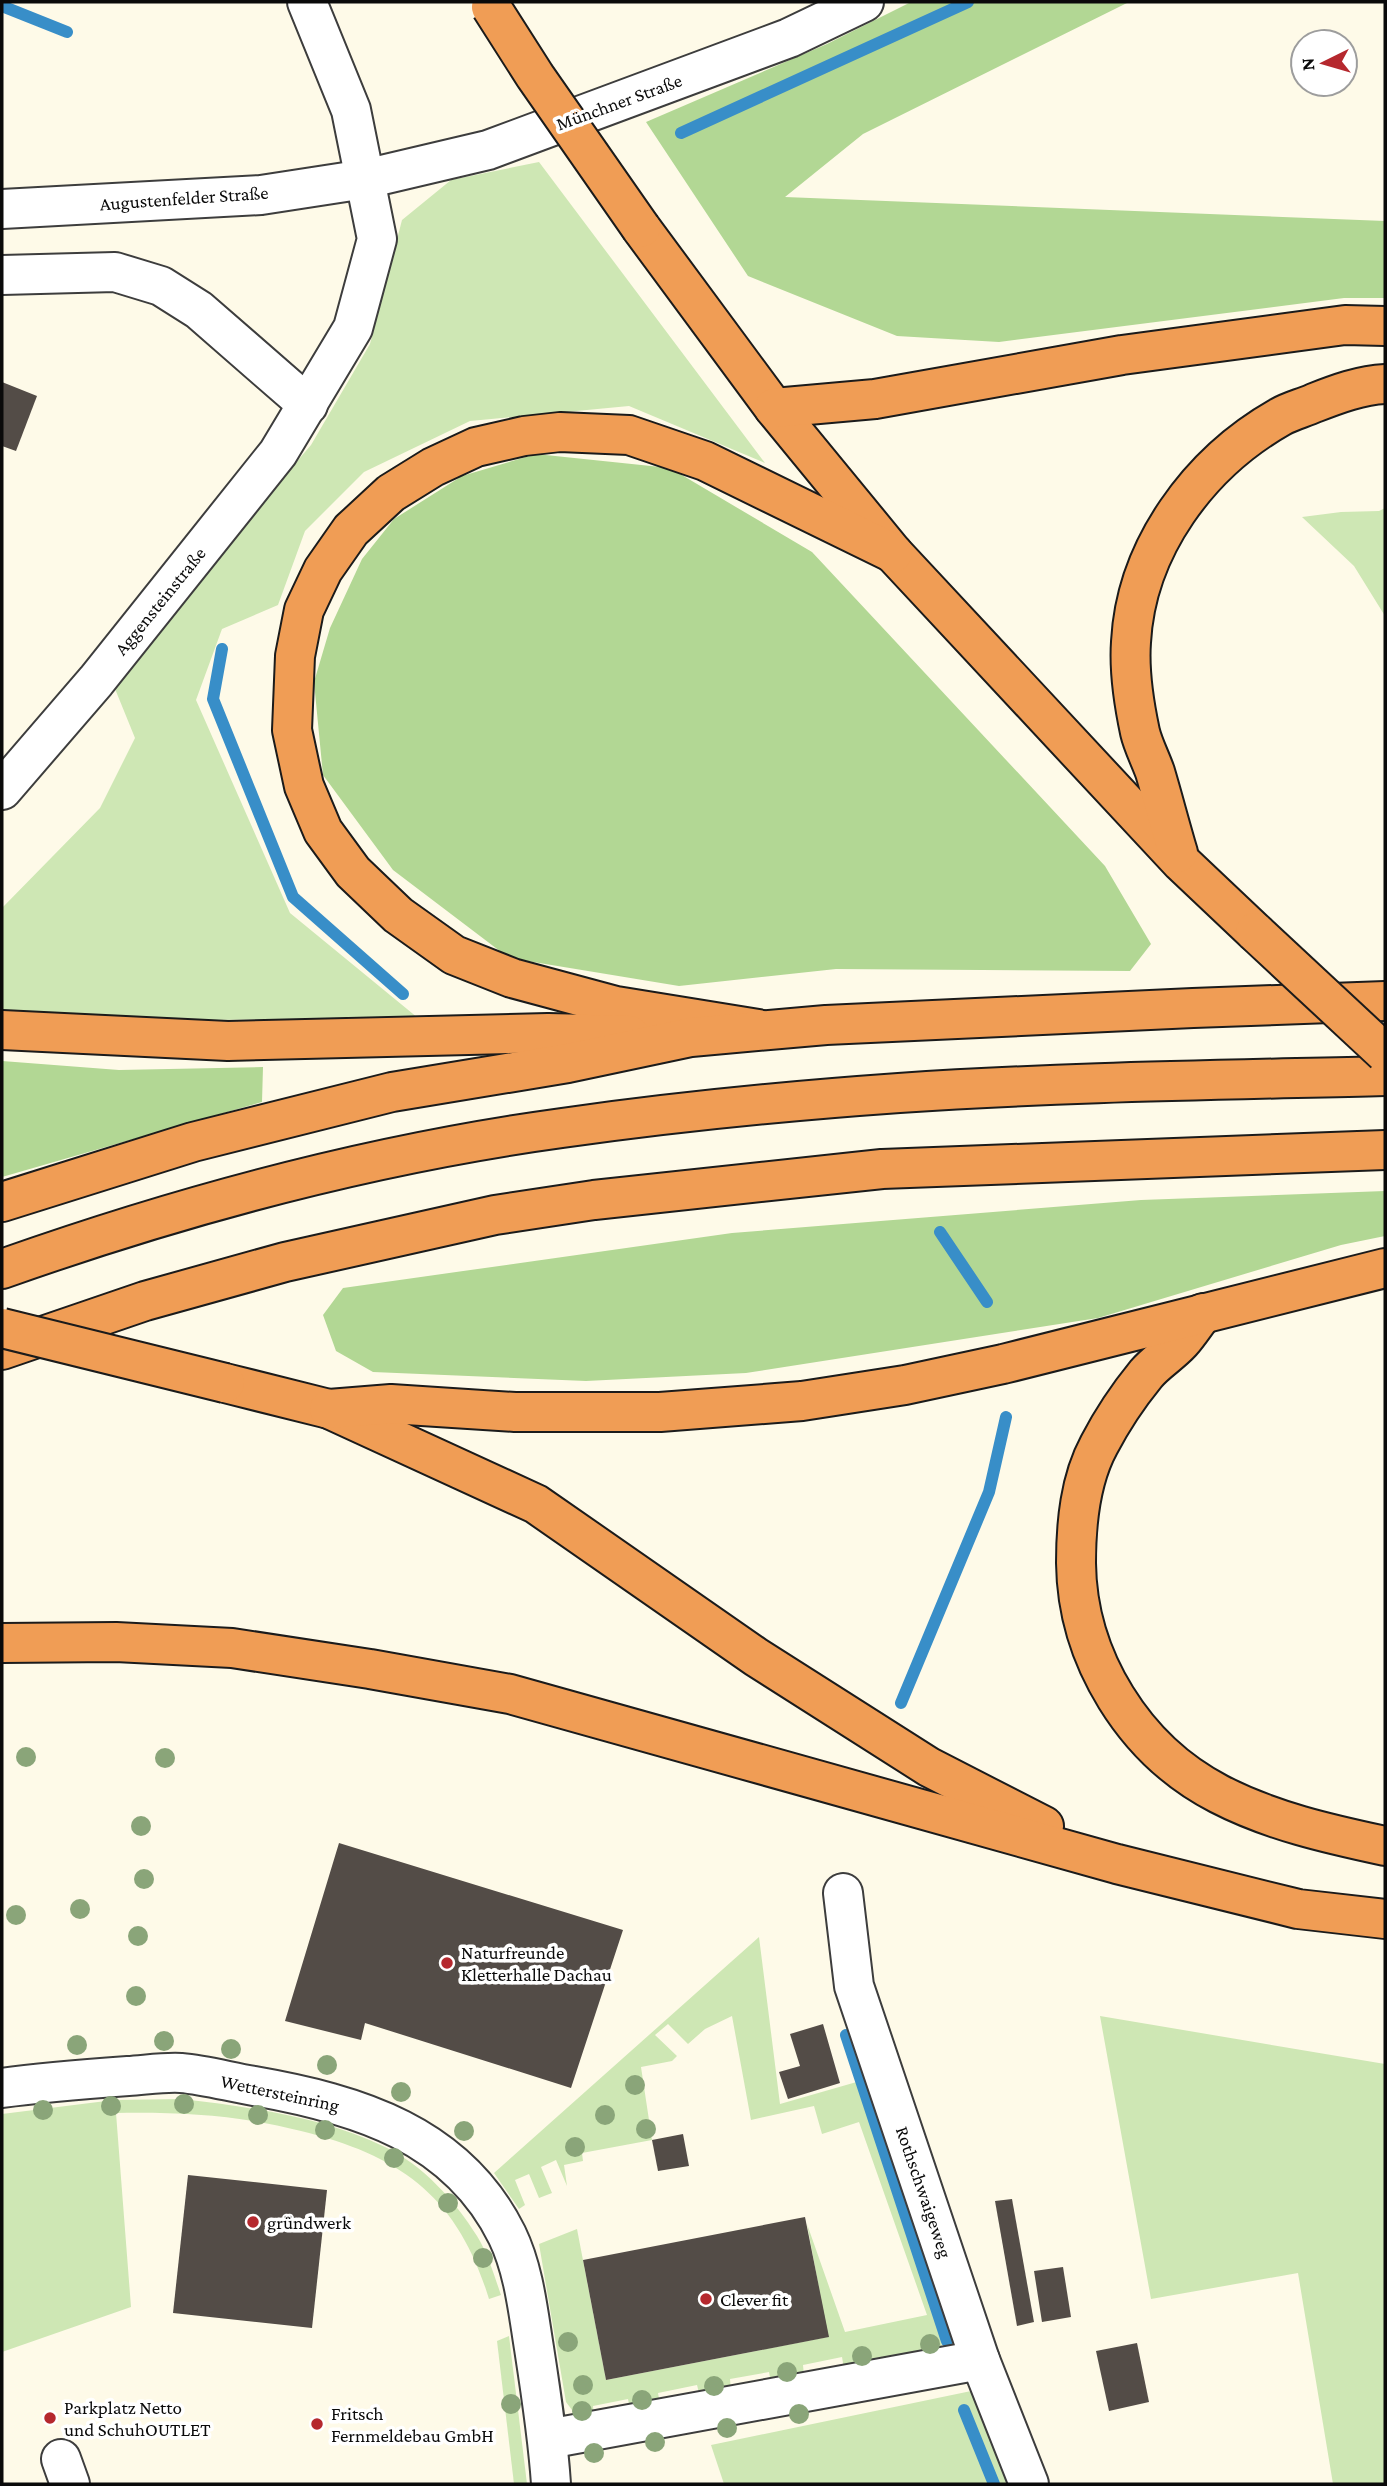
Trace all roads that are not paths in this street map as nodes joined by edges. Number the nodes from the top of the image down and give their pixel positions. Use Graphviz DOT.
graph roads {
  1 [pos="307,2"];
  2 [pos="864,2"];
  3 [pos="489,4"];
  4 [pos="365,179"];
  5 [pos="2,209"];
  6 [pos="2,275"];
  7 [pos="1385,326"];
  8 [pos="1385,384"];
  9 [pos="308,405"];
  10 [pos="774,408"];
  11 [pos="893,553"];
  12 [pos="2,790"];
  13 [pos="1181,862"];
  14 [pos="1385,1001"];
  15 [pos="758,1029"];
  16 [pos="2,1030"];
  17 [pos="691,1037"];
  18 [pos="1385,1053"];
  19 [pos="1385,1076"];
  20 [pos="1385,1150"];
  21 [pos="2,1202"];
  22 [pos="1385,1268"];
  23 [pos="2,1269"];
  24 [pos="1203,1313"];
  25 [pos="2,1328"];
  26 [pos="2,1350"];
  27 [pos="329,1409"];
  28 [pos="2,1643"];
  29 [pos="1385,1846"];
  30 [pos="1117,1864"];
  31 [pos="843,1893"];
  32 [pos="1385,1919"];
  33 [pos="2,2088"];
  34 [pos="981,2360"];
  35 [pos="548,2439"];
  36 [pos="551,2484"];
  37 [pos="1029,2484"];
  1 -- 4 [label="street, Aggensteinstraße"];
  2 -- 4 [label="street, Münchner Straße"];
  3 -- 10 [label="highway, bridge"];
  4 -- 5 [label="street, Augustenfelder Straße"];
  4 -- 9 [label="street, Aggensteinstraße"];
  6 -- 9 [label="street"];
  7 -- 10 [label="highway"];
  8 -- 13 [label="highway"];
  9 -- 12 [label="street, Aggensteinstraße"];
  10 -- 11 [label="highway"];
  11 -- 13 [label="highway"];
  11 -- 15 [label="highway"];
  13 -- 18 [label="highway, bridge"];
  14 -- 15 [label="highway"];
  15 -- 17 [label="highway"];
  16 -- 17 [label="highway"];
  17 -- 21 [label="highway"];
  19 -- 23 [label="highway"];
  20 -- 26 [label="highway"];
  22 -- 24 [label="highway"];
  24 -- 27 [label="highway"];
  24 -- 29 [label="highway"];
  25 -- 27 [label="highway, bridge"];
  27 -- 30 [label="highway"];
  28 -- 30 [label="highway"];
  30 -- 32 [label="highway"];
  31 -- 34 [label="street, Rothschwaigeweg"];
  33 -- 35 [label="street, Wettersteinring"];
  34 -- 35 [label="street"];
  34 -- 37 [label="street, Rothschwaigeweg"];
  35 -- 36 [label="street, Wettersteinring"];
}
